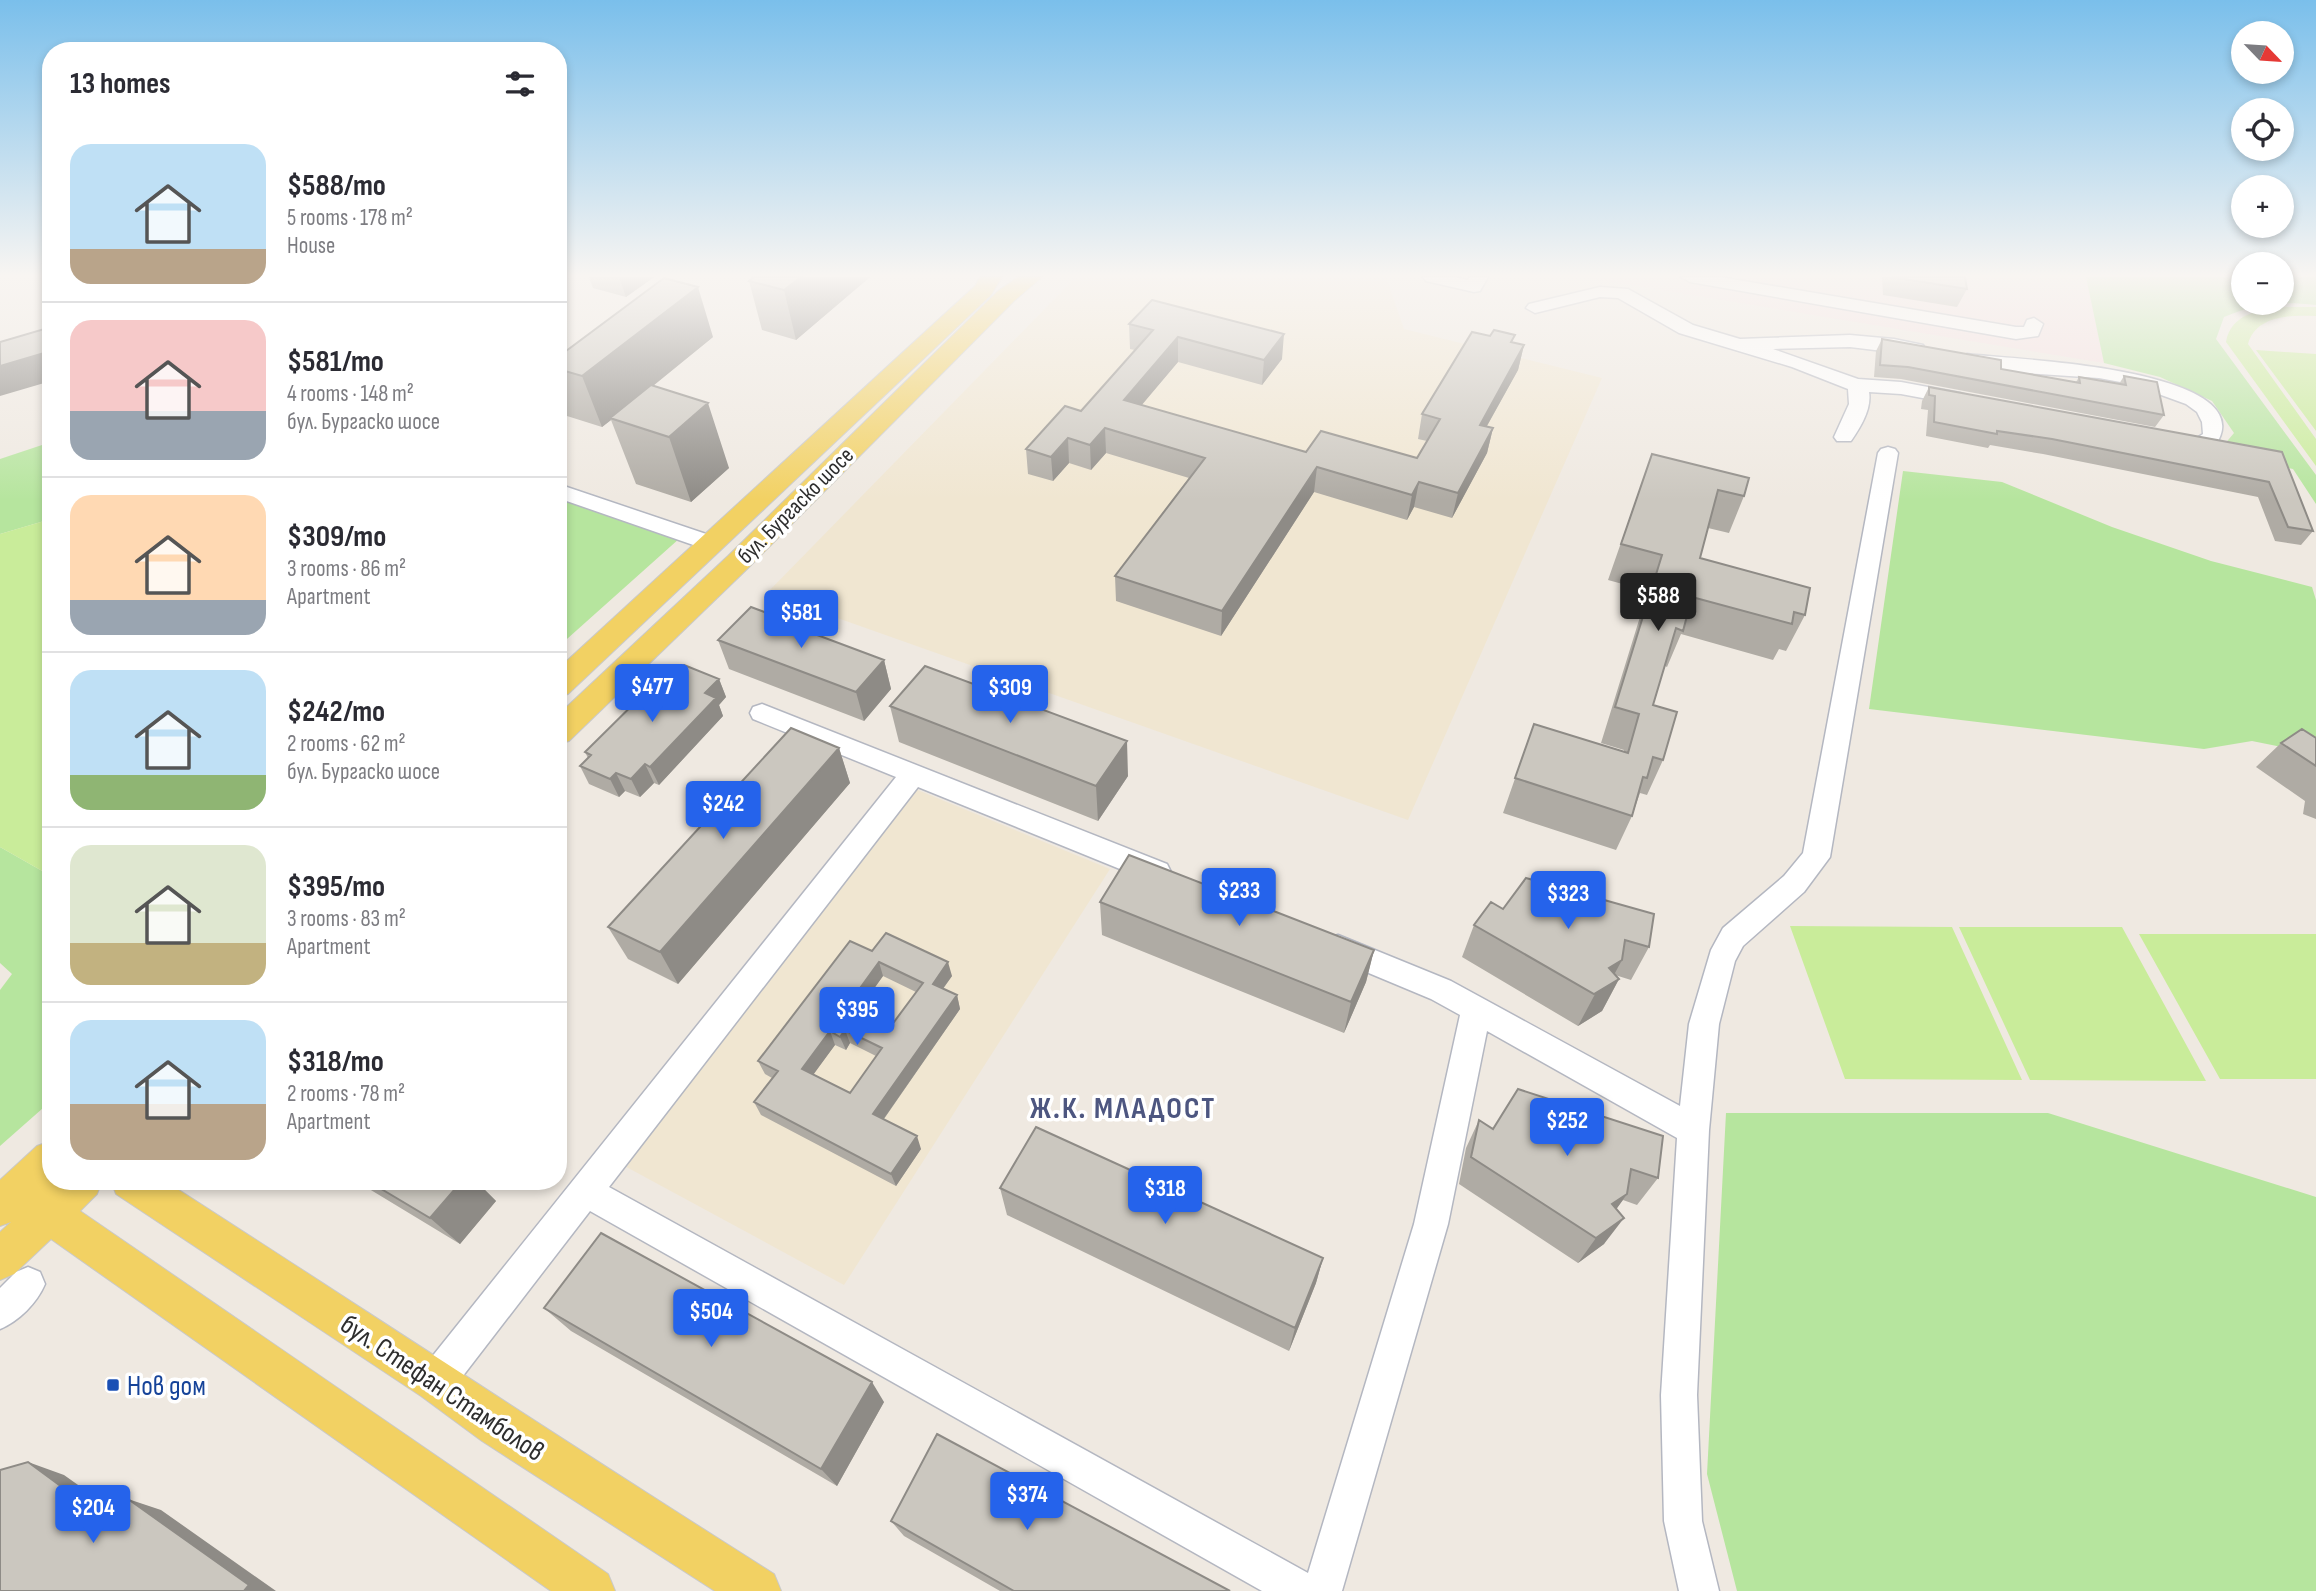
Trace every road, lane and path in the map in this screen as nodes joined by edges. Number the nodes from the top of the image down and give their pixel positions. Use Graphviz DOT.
graph roads {
  1 [pos="917,351"];
  2 [pos="950,351"];
  3 [pos="1760,351"];
  4 [pos="1926,351"];
  5 [pos="1930,352"];
  6 [pos="1951,356"];
  7 [pos="1855,385"];
  8 [pos="1981,403"];
  9 [pos="2156,436"];
  10 [pos="1844,437"];
  11 [pos="1888,453"];
  12 [pos="567,495"];
  13 [pos="710,543"];
  14 [pos="567,678"];
  15 [pos="762,713"];
  16 [pos="567,725"];
  17 [pos="913,774"];
  18 [pos="1179,881"];
  19 [pos="1319,939"];
  20 [pos="1476,1009"];
  21 [pos="1693,1130"];
  22 [pos="42,1173"];
  23 [pos="58,1190"];
  24 [pos="144,1190"];
  25 [pos="585,1192"];
  26 [pos="23,1203"];
  27 [pos="14,1272"];
  28 [pos="0,1312"];
  29 [pos="436,1381"];
  30 [pos="591,1591"];
  31 [pos="757,1591"];
  32 [pos="1301,1591"];
  33 [pos="1322,1591"];
  34 [pos="1699,1591"];
  1 -- 13 [label="main road, бул. Бургаско шосе"];
  2 -- 16 [label="main road, бул. Бургаско шосе"];
  3 -- 7 [label="street"];
  4 -- 5 [label="street"];
  6 -- 9 [label="street"];
  7 -- 8 [label="street"];
  7 -- 10 [label="street"];
  11 -- 21 [label="street"];
  12 -- 13 [label="street"];
  13 -- 14 [label="main road, бул. Бургаско шосе"];
  15 -- 17 [label="street"];
  17 -- 18 [label="street"];
  17 -- 25 [label="street"];
  19 -- 20 [label="street"];
  20 -- 21 [label="street"];
  20 -- 33 [label="street"];
  21 -- 34 [label="street"];
  22 -- 26 [label="main road"];
  23 -- 26 [label="main road"];
  24 -- 29 [label="main road, бул. Стефан Стамболов"];
  25 -- 29 [label="street"];
  25 -- 32 [label="street"];
  26 -- 27 [label="main road"];
  26 -- 30 [label="main road"];
  27 -- 28 [label="street"];
  29 -- 31 [label="main road, бул. Стефан Стамболов"];
}
